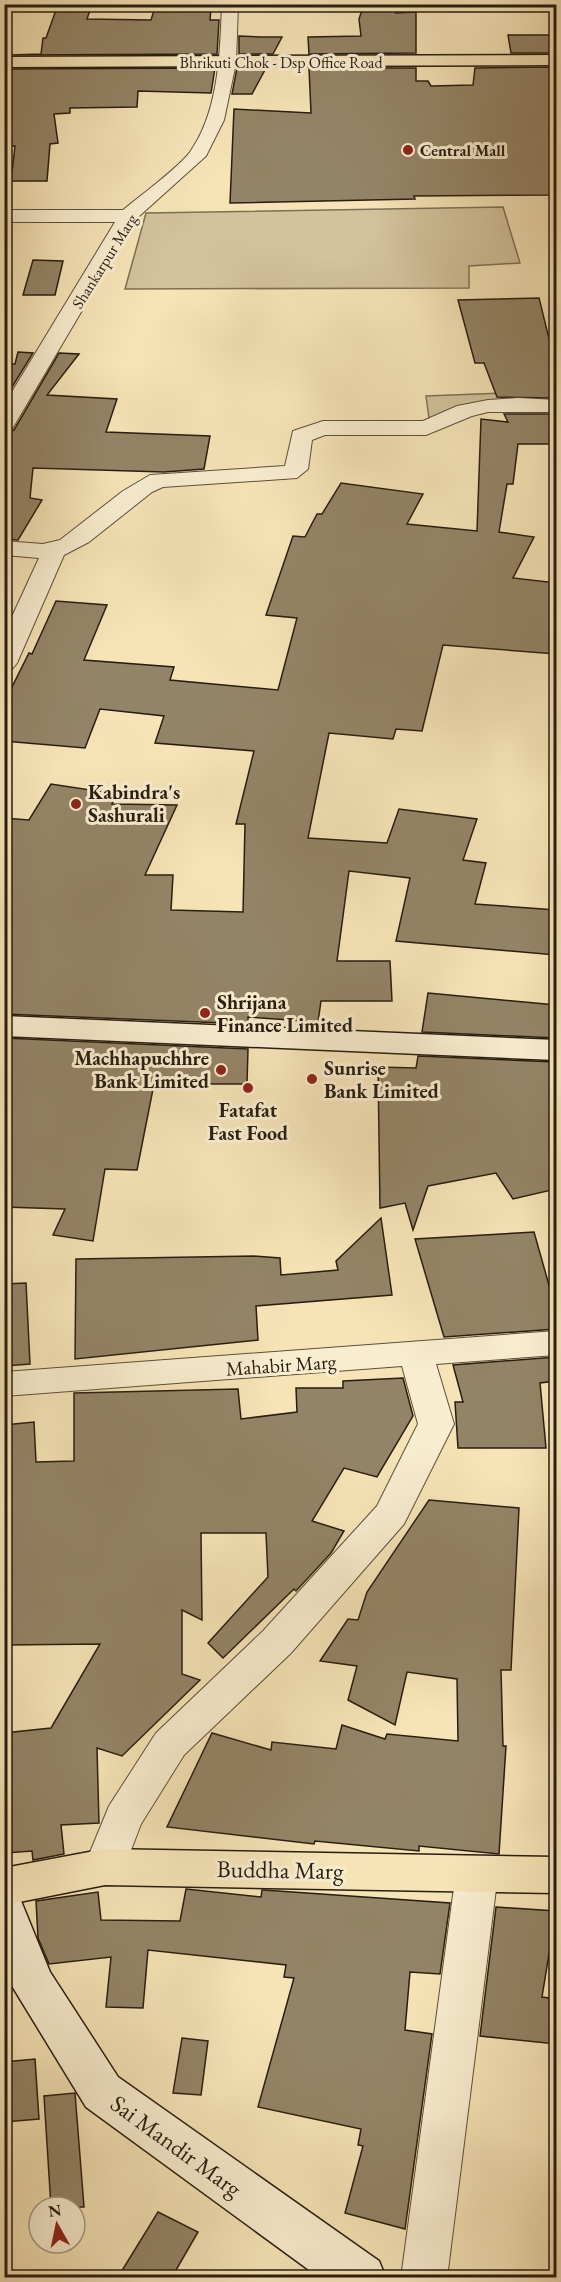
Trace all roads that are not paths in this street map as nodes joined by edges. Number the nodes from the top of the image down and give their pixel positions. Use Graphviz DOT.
graph roads {
  1 [pos="230,4"];
  2 [pos="556,60"];
  3 [pos="4,62"];
  4 [pos="228,63"];
  5 [pos="4,216"];
  6 [pos="128,216"];
  7 [pos="556,406"];
  8 [pos="4,424"];
  9 [pos="4,548"];
  10 [pos="54,550"];
  11 [pos="4,663"];
  12 [pos="4,1026"];
  13 [pos="556,1050"];
  14 [pos="556,1343"];
  15 [pos="416,1355"];
  16 [pos="4,1384"];
  17 [pos="105,1867"];
  18 [pos="477,1874"];
  19 [pos="556,1875"];
  20 [pos="4,1887"];
  21 [pos="4,1909"];
  22 [pos="362,2277"];
  23 [pos="424,2277"];
  1 -- 4 [label="street, Shankarpur Marg"];
  2 -- 4 [label="main road, Bhrikuti Chok - Dsp Office Road"];
  3 -- 4 [label="main road, Bhrikuti Chok - Dsp Office Road"];
  4 -- 6 [label="street, Shankarpur Marg"];
  5 -- 6 [label="street"];
  6 -- 8 [label="street, Shankarpur Marg"];
  7 -- 10 [label="street"];
  9 -- 10 [label="street"];
  10 -- 11 [label="street"];
  12 -- 13 [label="main road"];
  14 -- 15 [label="street, Mahabir Marg"];
  15 -- 16 [label="street, Mahabir Marg"];
  15 -- 17 [label="street"];
  17 -- 18 [label="main road, Buddha Marg"];
  17 -- 20 [label="main road, Buddha Marg"];
  18 -- 19 [label="main road, Buddha Marg"];
  18 -- 23 [label="street"];
  21 -- 22 [label="main road, Sai Mandir Marg"];
}
